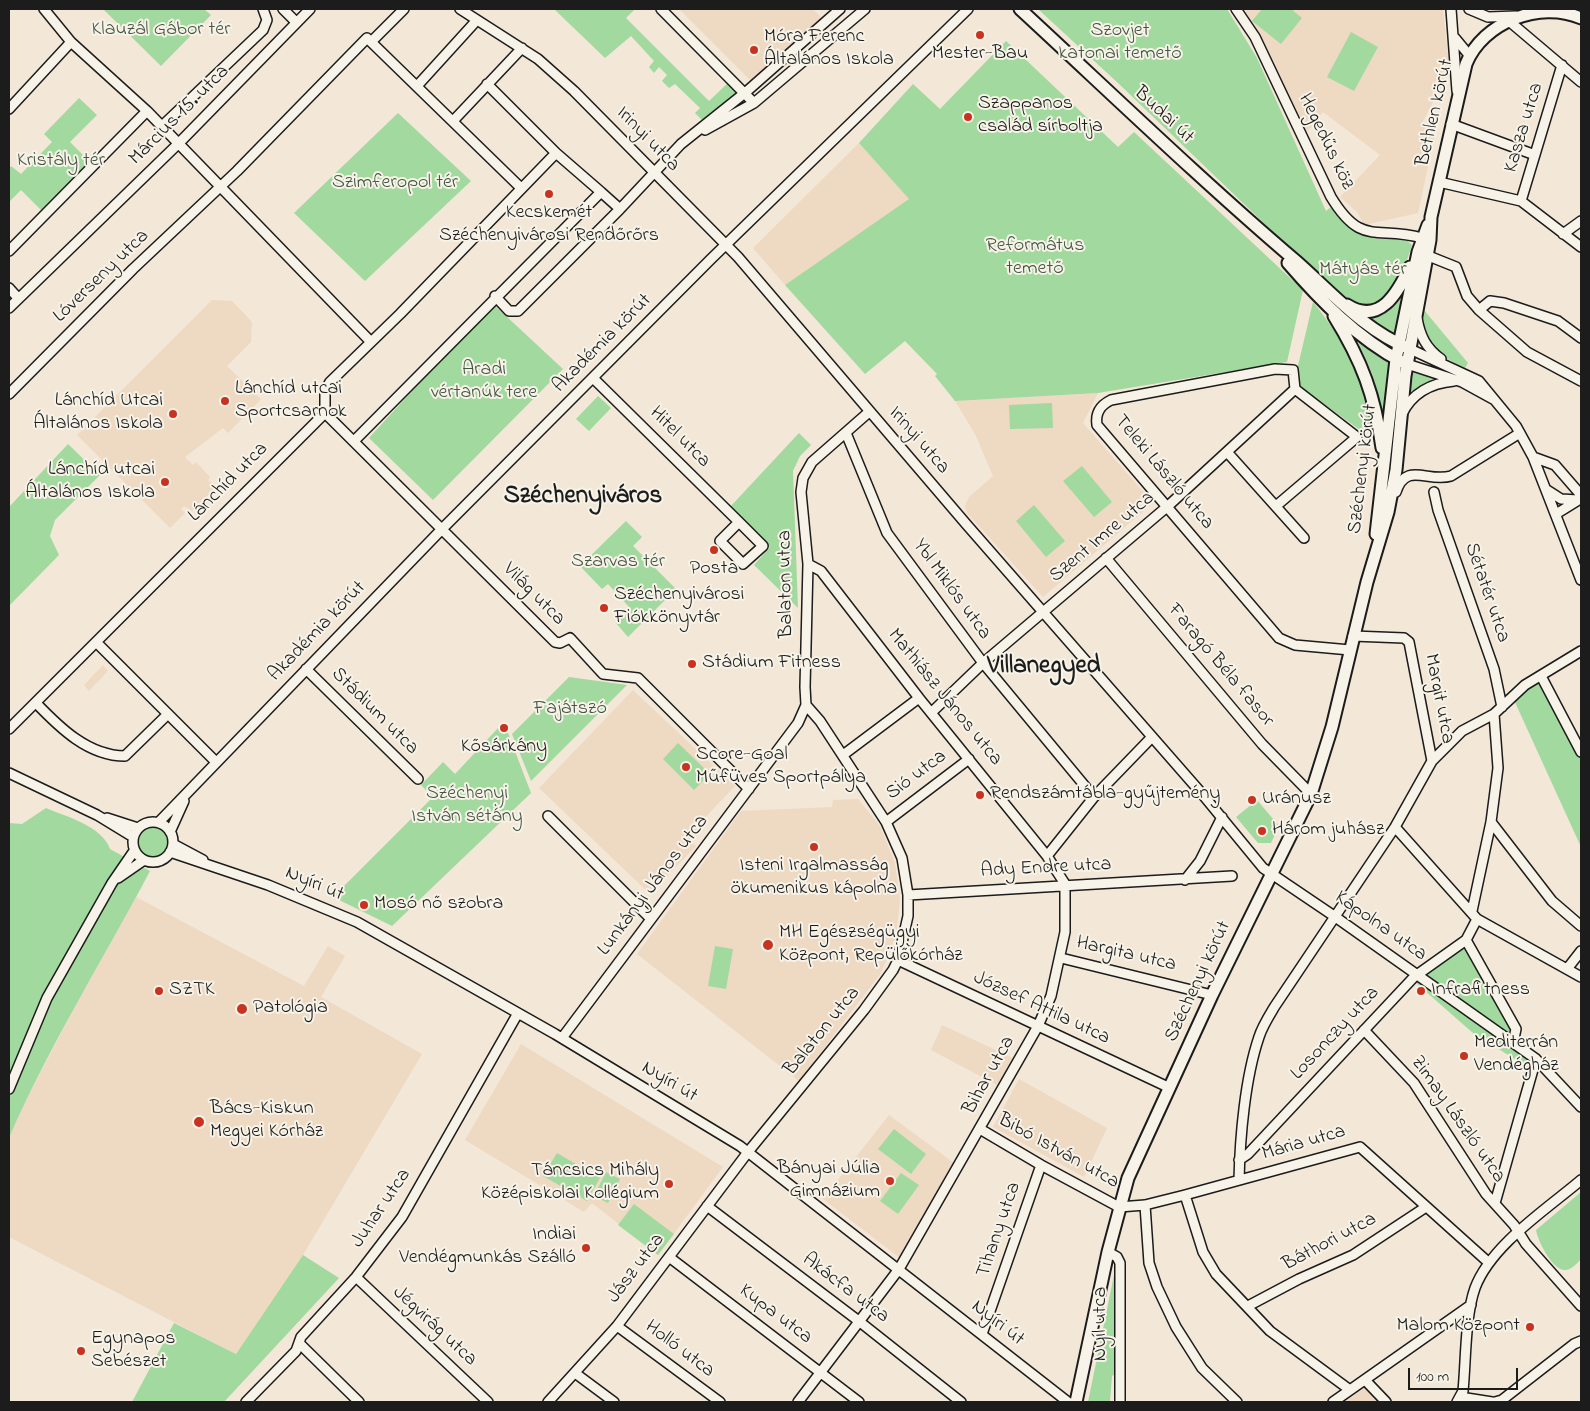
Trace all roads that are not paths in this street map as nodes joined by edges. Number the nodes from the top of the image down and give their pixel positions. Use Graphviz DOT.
graph roads {
  1 [pos="263,9"];
  2 [pos="283,9"];
  3 [pos="310,9"];
  4 [pos="404,9"];
  5 [pos="460,9"];
  6 [pos="661,9"];
  7 [pos="840,9"];
  8 [pos="863,9"];
  9 [pos="968,9"];
  10 [pos="1020,9"];
  11 [pos="1236,9"];
  12 [pos="1451,9"];
  13 [pos="1469,9"];
  14 [pos="50,11"];
  15 [pos="1528,13"];
  16 [pos="1581,18"];
  17 [pos="477,20"];
  18 [pos="1510,21"];
  19 [pos="296,22"];
  20 [pos="1455,38"];
  21 [pos="71,42"];
  22 [pos="371,42"];
  23 [pos="522,48"];
  24 [pos="1469,55"];
  25 [pos="1562,66"];
  26 [pos="1581,82"];
  27 [pos="487,84"];
  28 [pos="417,86"];
  29 [pos="746,92"];
  30 [pos="1457,101"];
  31 [pos="754,103"];
  32 [pos="9,109"];
  33 [pos="147,110"];
  34 [pos="453,122"];
  35 [pos="1451,124"];
  36 [pos="162,126"];
  37 [pos="179,143"];
  38 [pos="681,144"];
  39 [pos="556,153"];
  40 [pos="1535,155"];
  41 [pos="655,172"];
  42 [pos="1439,182"];
  43 [pos="221,187"];
  44 [pos="522,188"];
  45 [pos="601,192"];
  46 [pos="1521,201"];
  47 [pos="620,210"];
  48 [pos="1431,217"];
  49 [pos="1581,221"];
  50 [pos="1258,230"];
  51 [pos="1563,234"];
  52 [pos="1422,238"];
  53 [pos="726,245"];
  54 [pos="1581,247"];
  55 [pos="9,251"];
  56 [pos="1422,254"];
  57 [pos="9,288"];
  58 [pos="495,296"];
  59 [pos="18,298"];
  60 [pos="1339,300"];
  61 [pos="1417,304"];
  62 [pos="9,308"];
  63 [pos="1329,308"];
  64 [pos="1479,310"];
  65 [pos="1581,338"];
  66 [pos="371,342"];
  67 [pos="1404,347"];
  68 [pos="1401,362"];
  69 [pos="1456,369"];
  70 [pos="594,379"];
  71 [pos="1456,380"];
  72 [pos="1581,381"];
  73 [pos="1295,389"];
  74 [pos="9,394"];
  75 [pos="1495,400"];
  76 [pos="869,412"];
  77 [pos="325,413"];
  78 [pos="1400,420"];
  79 [pos="846,433"];
  80 [pos="1520,433"];
  81 [pos="354,441"];
  82 [pos="1227,452"];
  83 [pos="1533,458"];
  84 [pos="1384,465"];
  85 [pos="1545,488"];
  86 [pos="1434,492"];
  87 [pos="1580,498"];
  88 [pos="1168,506"];
  89 [pos="1276,506"];
  90 [pos="1388,512"];
  91 [pos="1556,514"];
  92 [pos="739,522"];
  93 [pos="442,529"];
  94 [pos="1304,538"];
  95 [pos="1106,558"];
  96 [pos="808,564"];
  97 [pos="1581,580"];
  98 [pos="1367,582"];
  99 [pos="1043,612"];
  100 [pos="1353,636"];
  101 [pos="96,642"];
  102 [pos="1350,650"];
  103 [pos="1581,650"];
  104 [pos="983,664"];
  105 [pos="306,669"];
  106 [pos="1541,676"];
  107 [pos="919,698"];
  108 [pos="36,703"];
  109 [pos="806,705"];
  110 [pos="1502,707"];
  111 [pos="932,712"];
  112 [pos="167,714"];
  113 [pos="1494,714"];
  114 [pos="9,728"];
  115 [pos="1152,737"];
  116 [pos="1581,752"];
  117 [pos="843,754"];
  118 [pos="969,759"];
  119 [pos="1432,760"];
  120 [pos="216,761"];
  121 [pos="9,773"];
  122 [pos="418,779"];
  123 [pos="749,789"];
  124 [pos="1311,794"];
  125 [pos="186,796"];
  126 [pos="1094,797"];
  127 [pos="97,815"];
  128 [pos="548,816"];
  129 [pos="1222,817"];
  130 [pos="158,822"];
  131 [pos="886,822"];
  132 [pos="1491,822"];
  133 [pos="1395,827"];
  134 [pos="138,828"];
  135 [pos="170,832"];
  136 [pos="133,837"];
  137 [pos="172,848"];
  138 [pos="134,851"];
  139 [pos="1047,856"];
  140 [pos="144,860"];
  141 [pos="1272,874"];
  142 [pos="1232,876"];
  143 [pos="1185,880"];
  144 [pos="112,883"];
  145 [pos="1065,884"];
  146 [pos="908,895"];
  147 [pos="1475,915"];
  148 [pos="1334,916"];
  149 [pos="651,919"];
  150 [pos="1581,926"];
  151 [pos="1466,940"];
  152 [pos="1581,951"];
  153 [pos="1060,958"];
  154 [pos="898,960"];
  155 [pos="1567,969"];
  156 [pos="1418,974"];
  157 [pos="1581,977"];
  158 [pos="1212,995"];
  159 [pos="518,1013"];
  160 [pos="1038,1026"];
  161 [pos="1364,1030"];
  162 [pos="562,1038"];
  163 [pos="1513,1043"];
  164 [pos="1536,1059"];
  165 [pos="1170,1088"];
  166 [pos="9,1089"];
  167 [pos="1581,1107"];
  168 [pos="980,1129"];
  169 [pos="748,1152"];
  170 [pos="1240,1160"];
  171 [pos="1042,1165"];
  172 [pos="1239,1180"];
  173 [pos="1581,1180"];
  174 [pos="1185,1195"];
  175 [pos="1495,1203"];
  176 [pos="1145,1205"];
  177 [pos="707,1206"];
  178 [pos="1119,1206"];
  179 [pos="1426,1206"];
  180 [pos="1519,1233"];
  181 [pos="1108,1252"];
  182 [pos="669,1257"];
  183 [pos="1488,1262"];
  184 [pos="899,1269"];
  185 [pos="356,1277"];
  186 [pos="1471,1305"];
  187 [pos="1248,1306"];
  188 [pos="1581,1306"];
  189 [pos="860,1322"];
  190 [pos="617,1326"];
  191 [pos="982,1334"];
  192 [pos="1581,1341"];
  193 [pos="300,1344"];
  194 [pos="575,1373"];
  195 [pos="821,1373"];
  196 [pos="1365,1380"];
  197 [pos="1350,1390"];
  198 [pos="1459,1400"];
  199 [pos="246,1402"];
  200 [pos="359,1402"];
  201 [pos="488,1402"];
  202 [pos="548,1402"];
  203 [pos="614,1402"];
  204 [pos="720,1402"];
  205 [pos="798,1402"];
  206 [pos="859,1402"];
  207 [pos="961,1402"];
  208 [pos="1068,1402"];
  209 [pos="1076,1402"];
  210 [pos="1120,1402"];
  211 [pos="1237,1402"];
  212 [pos="1333,1402"];
  213 [pos="1386,1402"];
  214 [pos="1494,1402"];
  1 -- 36 [label="street"];
  2 -- 19 [label="street"];
  3 -- 19 [label="street, Március 15. utca"];
  4 -- 22 [label="street"];
  5 -- 17 [label="street, Irinyi utca"];
  6 -- 29 [label="street"];
  7 -- 29 [label="street"];
  8 -- 31 [label="street"];
  9 -- 53 [label="street, Akadémia körút"];
  10 -- 50 [label="main road, Budai út"];
  11 -- 52 [label="street, Hegedűs köz"];
  12 -- 20 [label="street"];
  13 -- 15 [label="street"];
  14 -- 21 [label="street"];
  15 -- 16 [label="main road, Bethlen körút"];
  15 -- 18 [label="main road, Bethlen körút"];
  17 -- 23 [label="street, Irinyi utca"];
  17 -- 28 [label="street"];
  18 -- 24 [label="main road, Bethlen körút"];
  18 -- 25 [label="street"];
  19 -- 37 [label="street, Március 15. utca"];
  20 -- 24 [label="street"];
  20 -- 30 [label="street"];
  21 -- 32 [label="street"];
  21 -- 33 [label="street"];
  22 -- 28 [label="street"];
  22 -- 43 [label="street"];
  23 -- 27 [label="street"];
  23 -- 41 [label="street, Irinyi utca"];
  24 -- 30 [label="main road, Bethlen körút"];
  25 -- 26 [label="street"];
  25 -- 40 [label="street, Kasza utca"];
  27 -- 34 [label="street"];
  27 -- 39 [label="street"];
  28 -- 34 [label="street"];
  29 -- 31 [label="street"];
  29 -- 38 [label="street"];
  30 -- 35 [label="main road, Bethlen körút"];
  31 -- 38 [label="street"];
  33 -- 36 [label="street"];
  33 -- 55 [label="street"];
  34 -- 44 [label="street"];
  35 -- 40 [label="street"];
  35 -- 42 [label="main road, Bethlen körút"];
  36 -- 37 [label="street"];
  37 -- 43 [label="street"];
  37 -- 59 [label="street, Március 15. utca"];
  38 -- 41 [label="street"];
  39 -- 44 [label="street"];
  39 -- 45 [label="street"];
  40 -- 46 [label="street, Kasza utca"];
  41 -- 47 [label="street"];
  41 -- 53 [label="street, Irinyi utca"];
  42 -- 46 [label="street"];
  42 -- 48 [label="main road, Bethlen körút"];
  43 -- 66 [label="street"];
  43 -- 74 [label="street, Lóverseny utca"];
  44 -- 66 [label="street"];
  45 -- 47 [label="street"];
  45 -- 58 [label="street"];
  46 -- 51 [label="street"];
  47 -- 58 [label="street"];
  48 -- 52 [label="main road, Bethlen körút"];
  48 -- 56 [label="main road, Bethlen körút"];
  49 -- 51 [label="street"];
  50 -- 60 [label="main road, Budai út"];
  50 -- 63 [label="main road, Budai út"];
  51 -- 54 [label="street"];
  52 -- 56 [label="main road, Bethlen körút"];
  53 -- 70 [label="street, Akadémia körút"];
  53 -- 76 [label="street, Irinyi utca"];
  56 -- 60 [label="main road"];
  56 -- 61 [label="main road, Bethlen körút"];
  56 -- 64 [label="street"];
  56 -- 67 [label="main road, Bethlen körút"];
  57 -- 59 [label="street"];
  58 -- 81 [label="street"];
  59 -- 62 [label="street, Március 15. utca"];
  60 -- 67 [label="main road"];
  61 -- 67 [label="main road, Bethlen körút"];
  61 -- 69 [label="street"];
  63 -- 68 [label="main road"];
  63 -- 84 [label="main road"];
  64 -- 65 [label="street"];
  64 -- 72 [label="street"];
  66 -- 77 [label="street"];
  67 -- 68 [label="main road"];
  67 -- 69 [label="street"];
  68 -- 71 [label="street"];
  68 -- 78 [label="main road, Széchenyi körút"];
  68 -- 84 [label="main road, Széchenyi körút"];
  69 -- 75 [label="street"];
  70 -- 92 [label="street, Hitel utca"];
  70 -- 93 [label="street, Akadémia körút"];
  71 -- 75 [label="street"];
  71 -- 78 [label="street"];
  73 -- 82 [label="street, Szent Imre utca"];
  73 -- 88 [label="street, Teleki László utca"];
  73 -- 89 [label="street"];
  75 -- 80 [label="street"];
  76 -- 79 [label="street, Balaton utca"];
  76 -- 99 [label="street, Irinyi utca"];
  77 -- 81 [label="street, Világ utca"];
  77 -- 101 [label="street, Lánchíd utca"];
  78 -- 90 [label="main road, Széchenyi körút"];
  79 -- 96 [label="street, Balaton utca"];
  79 -- 104 [label="street, Ybl Miklós utca"];
  80 -- 83 [label="street"];
  80 -- 90 [label="street"];
  81 -- 93 [label="street, Világ utca"];
  82 -- 88 [label="street, Szent Imre utca"];
  82 -- 89 [label="street"];
  83 -- 85 [label="street"];
  83 -- 87 [label="street"];
  84 -- 98 [label="main road, Széchenyi körút"];
  85 -- 87 [label="street"];
  85 -- 91 [label="street"];
  86 -- 110 [label="street, Sétatér utca"];
  87 -- 91 [label="street"];
  88 -- 95 [label="street, Szent Imre utca"];
  88 -- 102 [label="street, Teleki László utca"];
  89 -- 94 [label="street"];
  90 -- 98 [label="main road, Széchenyi körút"];
  91 -- 97 [label="street"];
  92 -- 92 [label="street, Hitel utca"];
  93 -- 105 [label="street, Akadémia körút"];
  93 -- 123 [label="street, Világ utca"];
  95 -- 99 [label="street, Szent Imre utca"];
  95 -- 124 [label="street, Faragó Béla fasor"];
  96 -- 107 [label="street, Mathiász János utca"];
  96 -- 109 [label="street, Balaton utca"];
  98 -- 100 [label="main road, Széchenyi körút"];
  99 -- 104 [label="street, Szent Imre utca"];
  99 -- 115 [label="street, Irinyi utca"];
  100 -- 102 [label="main road, Széchenyi körút"];
  100 -- 119 [label="street, Margit utca"];
  101 -- 108 [label="street, Lánchíd utca"];
  101 -- 112 [label="street"];
  102 -- 124 [label="main road, Széchenyi körút"];
  103 -- 106 [label="street"];
  104 -- 111 [label="street, Szent Imre utca"];
  104 -- 126 [label="street, Ybl Miklós utca"];
  105 -- 120 [label="street, Akadémia körút"];
  105 -- 122 [label="street, Stádium utca"];
  106 -- 110 [label="street"];
  106 -- 116 [label="street"];
  107 -- 111 [label="street, Mathiász János utca"];
  107 -- 117 [label="street"];
  108 -- 112 [label="street"];
  108 -- 114 [label="street, Lánchíd utca"];
  109 -- 117 [label="street, Balaton utca"];
  109 -- 123 [label="street, Lunkányi János utca"];
  110 -- 113 [label="street"];
  111 -- 118 [label="street, Mathiász János utca"];
  112 -- 120 [label="street"];
  113 -- 119 [label="street"];
  113 -- 132 [label="street"];
  115 -- 126 [label="street"];
  115 -- 129 [label="street, Irinyi utca"];
  117 -- 131 [label="street, Balaton utca"];
  118 -- 131 [label="street, Sió utca"];
  118 -- 139 [label="street, Mathiász János utca"];
  119 -- 133 [label="street"];
  120 -- 125 [label="street, Akadémia körút"];
  121 -- 127 [label="street"];
  123 -- 149 [label="street, Lunkányi János utca"];
  124 -- 141 [label="main road, Széchenyi körút"];
  125 -- 130 [label="street, Akadémia körút"];
  125 -- 135 [label="street, Akadémia körút"];
  126 -- 139 [label="street"];
  127 -- 134 [label="street"];
  127 -- 136 [label="street"];
  128 -- 149 [label="street"];
  129 -- 141 [label="street, Irinyi utca"];
  129 -- 143 [label="street"];
  130 -- 134 [label="street"];
  130 -- 135 [label="street"];
  131 -- 146 [label="street, Balaton utca"];
  132 -- 147 [label="street"];
  132 -- 150 [label="street"];
  133 -- 147 [label="street"];
  133 -- 148 [label="street"];
  134 -- 136 [label="street"];
  135 -- 137 [label="street"];
  136 -- 138 [label="street"];
  137 -- 140 [label="street"];
  137 -- 159 [label="street, Nyíri út"];
  138 -- 140 [label="street"];
  138 -- 144 [label="street"];
  139 -- 145 [label="street, Mathiász János utca"];
  140 -- 144 [label="street"];
  141 -- 148 [label="street, Kápolna utca"];
  141 -- 158 [label="main road, Széchenyi körút"];
  142 -- 143 [label="street, Ady Endre utca"];
  143 -- 145 [label="street, Ady Endre utca"];
  144 -- 166 [label="street"];
  145 -- 146 [label="street, Ady Endre utca"];
  145 -- 153 [label="street, Bihar utca"];
  146 -- 154 [label="street, Balaton utca"];
  147 -- 151 [label="street"];
  147 -- 155 [label="street"];
  148 -- 156 [label="street, Kápolna utca"];
  148 -- 170 [label="street"];
  149 -- 162 [label="street, Lunkányi János utca"];
  151 -- 156 [label="street, Losonczy utca"];
  151 -- 163 [label="street"];
  152 -- 155 [label="street"];
  153 -- 158 [label="street, Hargita utca"];
  153 -- 160 [label="street, Bihar utca"];
  154 -- 160 [label="street, József Attila utca"];
  154 -- 169 [label="street, Balaton utca"];
  155 -- 157 [label="street"];
  156 -- 161 [label="street, Losonczy utca"];
  156 -- 163 [label="street, Kápolna utca"];
  158 -- 165 [label="main road, Széchenyi körút"];
  159 -- 162 [label="street, Nyíri út"];
  159 -- 185 [label="street, Juhar utca"];
  160 -- 165 [label="street, József Attila utca"];
  160 -- 168 [label="street, Bihar utca"];
  161 -- 170 [label="street, Losonczy utca"];
  161 -- 175 [label="street, Zimay László utca"];
  162 -- 169 [label="street, Nyíri út"];
  163 -- 164 [label="street, Kápolna utca"];
  164 -- 167 [label="street, Kápolna utca"];
  164 -- 175 [label="street"];
  165 -- 178 [label="main road, Széchenyi körút"];
  168 -- 171 [label="street, Bibó István utca"];
  168 -- 184 [label="street, Bihar utca"];
  169 -- 177 [label="street, Jász utca"];
  169 -- 184 [label="street, Nyíri út"];
  170 -- 172 [label="street"];
  171 -- 178 [label="street, Bibó István utca"];
  171 -- 191 [label="street, Tihany utca"];
  172 -- 174 [label="street, Mária utca"];
  172 -- 179 [label="street, Mária utca"];
  173 -- 180 [label="street"];
  174 -- 176 [label="street, Mária utca"];
  174 -- 187 [label="street"];
  175 -- 180 [label="street, Zimay László utca"];
  176 -- 178 [label="street, Mária utca"];
  176 -- 211 [label="street"];
  177 -- 182 [label="street, Jász utca"];
  177 -- 189 [label="street, Akácfa utca"];
  178 -- 181 [label="main road, Széchenyi körút"];
  179 -- 183 [label="street, Mária utca"];
  179 -- 187 [label="street, Báthori utca"];
  180 -- 183 [label="street"];
  180 -- 188 [label="street, Zimay László utca"];
  181 -- 209 [label="main road, Széchenyi körút"];
  181 -- 210 [label="street, Nyíl utca"];
  182 -- 190 [label="street, Jász utca"];
  182 -- 195 [label="street, Kupa utca"];
  183 -- 186 [label="street"];
  184 -- 189 [label="street, Bihar utca"];
  184 -- 191 [label="street, Nyíri út"];
  185 -- 193 [label="street, Juhar utca"];
  185 -- 201 [label="street, Jégvirág utca"];
  186 -- 196 [label="street"];
  186 -- 198 [label="street"];
  187 -- 197 [label="street"];
  189 -- 195 [label="street, Bihar utca"];
  189 -- 207 [label="street, Akácfa utca"];
  190 -- 194 [label="street, Jász utca"];
  190 -- 204 [label="street, Holló utca"];
  191 -- 208 [label="street, Nyíri út"];
  192 -- 214 [label="street"];
  193 -- 199 [label="street, Juhar utca"];
  193 -- 200 [label="street"];
  194 -- 202 [label="street, Jász utca"];
  194 -- 203 [label="street"];
  195 -- 205 [label="street, Bihar utca"];
  195 -- 206 [label="street, Kupa utca"];
  196 -- 197 [label="street"];
  196 -- 213 [label="street"];
  197 -- 212 [label="street"];
  198 -- 214 [label="street"];
}
